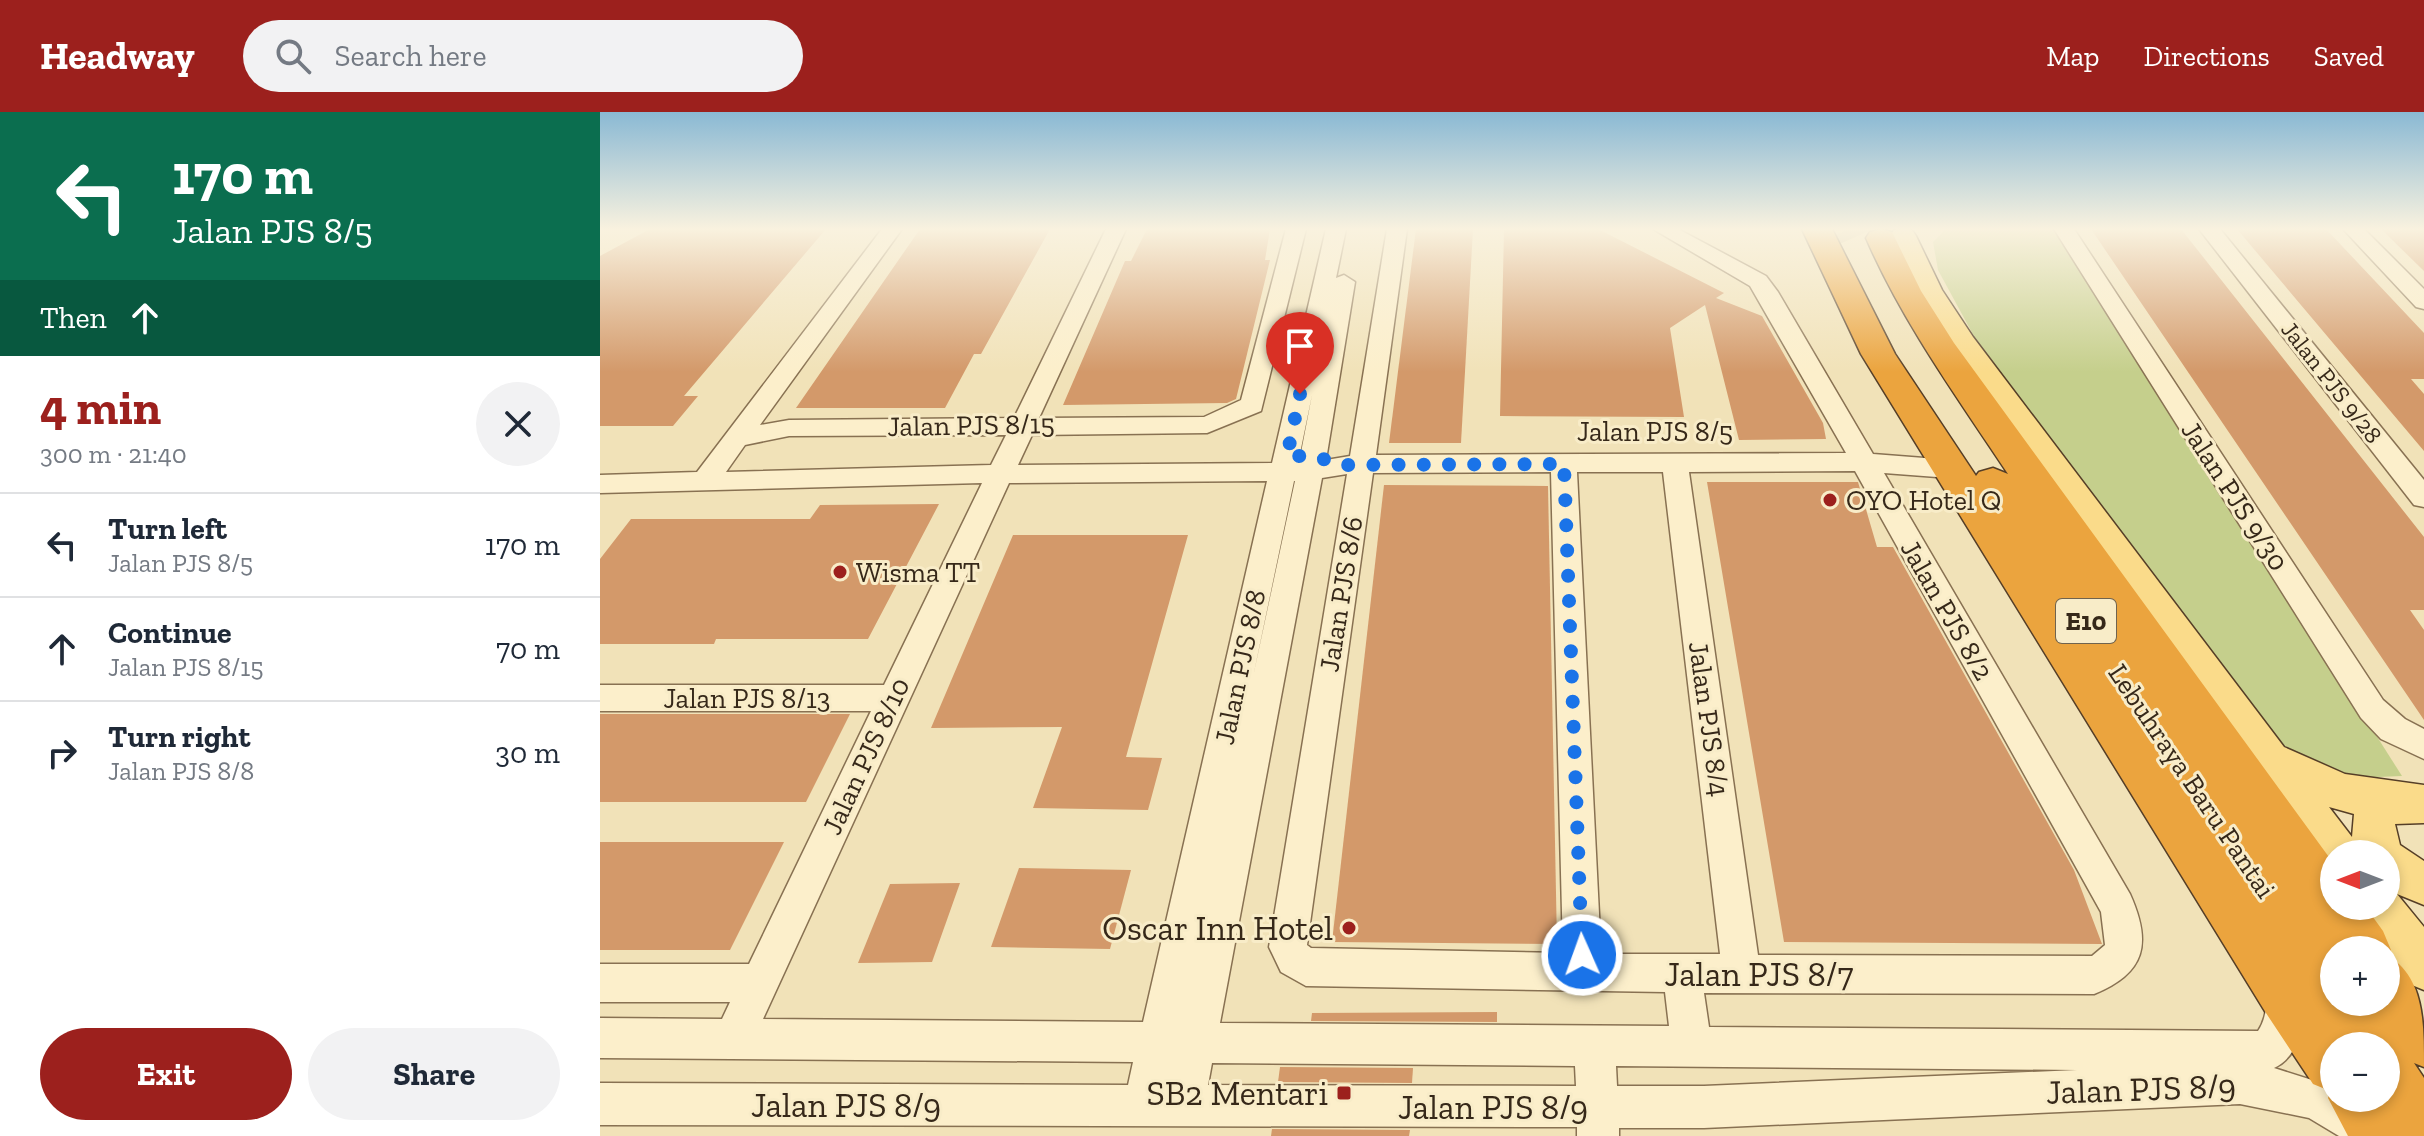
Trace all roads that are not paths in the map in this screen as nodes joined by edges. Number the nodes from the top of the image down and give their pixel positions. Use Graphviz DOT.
graph roads {
  1 [pos="857,277"];
  2 [pos="1091,277"];
  3 [pos="1284,277"];
  4 [pos="1332,277"];
  5 [pos="1346,277"];
  6 [pos="1381,277"];
  7 [pos="1750,277"];
  8 [pos="1867,277"];
  9 [pos="1868,277"];
  10 [pos="1894,277"];
  11 [pos="1913,277"];
  12 [pos="2095,277"];
  13 [pos="2247,277"];
  14 [pos="2399,277"];
  15 [pos="2424,302"];
  16 [pos="760,407"];
  17 [pos="1014,426"];
  18 [pos="789,428"];
  19 [pos="737,438"];
  20 [pos="1863,462"];
  21 [pos="1675,463"];
  22 [pos="1316,464"];
  23 [pos="1564,464"];
  24 [pos="600,465"];
  25 [pos="1006,465"];
  26 [pos="1950,469"];
  27 [pos="712,472"];
  28 [pos="610,483"];
  29 [pos="2424,498"];
  30 [pos="600,509"];
  31 [pos="600,698"];
  32 [pos="894,698"];
  33 [pos="2424,745"];
  34 [pos="2263,755"];
  35 [pos="2422,804"];
  36 [pos="2327,840"];
  37 [pos="2376,840"];
  38 [pos="2400,872"];
  39 [pos="2424,883"];
  40 [pos="2389,920"];
  41 [pos="2353,936"];
  42 [pos="2122,954"];
  43 [pos="1294,959"];
  44 [pos="2424,966"];
  45 [pos="1583,973"];
  46 [pos="1682,974"];
  47 [pos="1742,974"];
  48 [pos="600,983"];
  49 [pos="759,983"];
  50 [pos="2319,997"];
  51 [pos="2400,1004"];
  52 [pos="2327,1032"];
  53 [pos="2353,1032"];
  54 [pos="600,1038"];
  55 [pos="2424,1038"];
  56 [pos="733,1039"];
  57 [pos="1177,1041"];
  58 [pos="1595,1046"];
  59 [pos="1692,1046"];
  60 [pos="2400,1096"];
  61 [pos="600,1104"];
  62 [pos="1164,1106"];
  63 [pos="2368,1112"];
  64 [pos="1598,1122"];
  65 [pos="2424,1131"];
  66 [pos="2373,1136"];
  67 [pos="2385,1136"];
  1 -- 16 [label="street"];
  2 -- 17 [label="street, Jalan PJS 8/10"];
  3 -- 17 [label="street"];
  4 -- 22 [label="street, Jalan PJS 8/8"];
  5 -- 22 [label="street, Jalan PJS 8/8"];
  6 -- 22 [label="street, Jalan PJS 8/6"];
  7 -- 20 [label="street, Jalan PJS 8/2"];
  8 -- 26 [label="highway"];
  9 -- 50 [label="highway, Lebuhraya Baru Pantai / E10"];
  10 -- 41 [label="highway, Lebuhraya Baru Pantai / E10"];
  11 -- 34 [label="main road"];
  12 -- 33 [label="street, Jalan PJS 9/30"];
  13 -- 29 [label="street, Jalan PJS 9/28"];
  14 -- 15 [label="street"];
  16 -- 18 [label="street"];
  16 -- 19 [label="street"];
  17 -- 18 [label="street"];
  17 -- 25 [label="street, Jalan PJS 8/10"];
  18 -- 19 [label="street"];
  19 -- 27 [label="street"];
  20 -- 21 [label="street, Jalan PJS 8/5"];
  20 -- 26 [label="street, Jalan PJS 8/5"];
  20 -- 42 [label="street, Jalan PJS 8/2"];
  21 -- 23 [label="street, Jalan PJS 8/5"];
  21 -- 47 [label="street, Jalan PJS 8/4"];
  22 -- 23 [label="street, Jalan PJS 8/5"];
  22 -- 25 [label="street, Jalan PJS 8/15"];
  22 -- 43 [label="street, Jalan PJS 8/6"];
  22 -- 57 [label="street, Jalan PJS 8/8"];
  23 -- 45 [label="street"];
  24 -- 27 [label="street, Jalan PJS 8/15"];
  25 -- 27 [label="street, Jalan PJS 8/15"];
  25 -- 32 [label="street, Jalan PJS 8/10"];
  26 -- 50 [label="highway"];
  27 -- 28 [label="street, Jalan PJS 8/15"];
  28 -- 30 [label="street"];
  31 -- 32 [label="street, Jalan PJS 8/13"];
  32 -- 49 [label="street, Jalan PJS 8/10"];
  34 -- 35 [label="main road"];
  34 -- 36 [label="main road"];
  35 -- 37 [label="main road"];
  38 -- 39 [label="main road"];
  40 -- 44 [label="main road"];
  42 -- 47 [label="street, Jalan PJS 8/7"];
  43 -- 45 [label="street, Jalan PJS 8/7"];
  45 -- 46 [label="street, Jalan PJS 8/7"];
  46 -- 47 [label="street, Jalan PJS 8/7"];
  46 -- 59 [label="street"];
  48 -- 49 [label="street"];
  49 -- 56 [label="street, Jalan PJS 8/10"];
  50 -- 52 [label="highway"];
  50 -- 53 [label="highway, Lebuhraya Baru Pantai / E10"];
  50 -- 59 [label="street, Jalan PJS 8/9"];
  51 -- 55 [label="highway"];
  54 -- 56 [label="street, Jalan PJS 8/9"];
  56 -- 57 [label="street, Jalan PJS 8/9"];
  57 -- 58 [label="street, Jalan PJS 8/9"];
  57 -- 62 [label="street, Jalan PJS 8/8"];
  58 -- 59 [label="street, Jalan PJS 8/9"];
  58 -- 64 [label="street"];
  60 -- 65 [label="highway"];
  61 -- 62 [label="street, Jalan PJS 8/9"];
  62 -- 64 [label="street, Jalan PJS 8/9"];
  63 -- 67 [label="highway"];
  64 -- 66 [label="street, Jalan PJS 8/9"];
}
